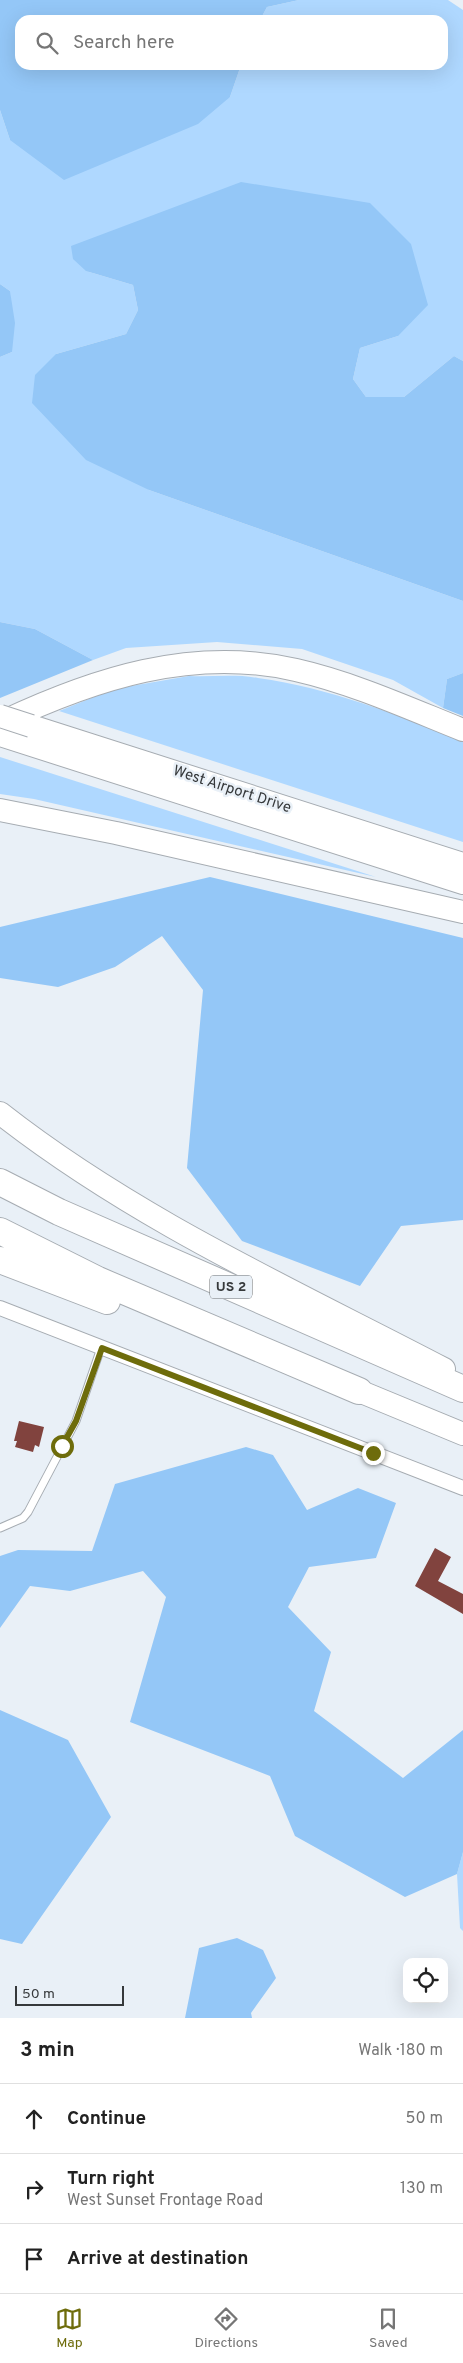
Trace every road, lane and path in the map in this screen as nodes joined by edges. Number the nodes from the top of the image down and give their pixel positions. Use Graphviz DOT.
graph roads {
  1 [pos="0,716"];
  2 [pos="463,730"];
  3 [pos="2,732"];
  4 [pos="0,810"];
  5 [pos="463,864"];
  6 [pos="463,883"];
  7 [pos="463,912"];
  8 [pos="0,1113"];
  9 [pos="0,1182"];
  10 [pos="0,1231"];
  11 [pos="0,1260"];
  12 [pos="0,1308"];
  13 [pos="102,1348"];
  14 [pos="463,1378"];
  15 [pos="463,1389"];
  16 [pos="359,1392"];
  17 [pos="463,1434"];
  18 [pos="463,1488"];
  19 [pos="0,1528"];
  1 -- 5 [label="main road, West Airport Drive, bridge"];
  2 -- 3 [label="main road"];
  3 -- 6 [label="main road, West Airport Drive"];
  4 -- 7 [label="main road"];
  8 -- 14 [label="main road"];
  9 -- 15 [label="highway, US 2"];
  10 -- 16 [label="highway"];
  11 -- 16 [label="highway"];
  12 -- 13 [label="street"];
  13 -- 18 [label="street"];
  13 -- 19 [label="lane"];
  16 -- 17 [label="main road"];
}
